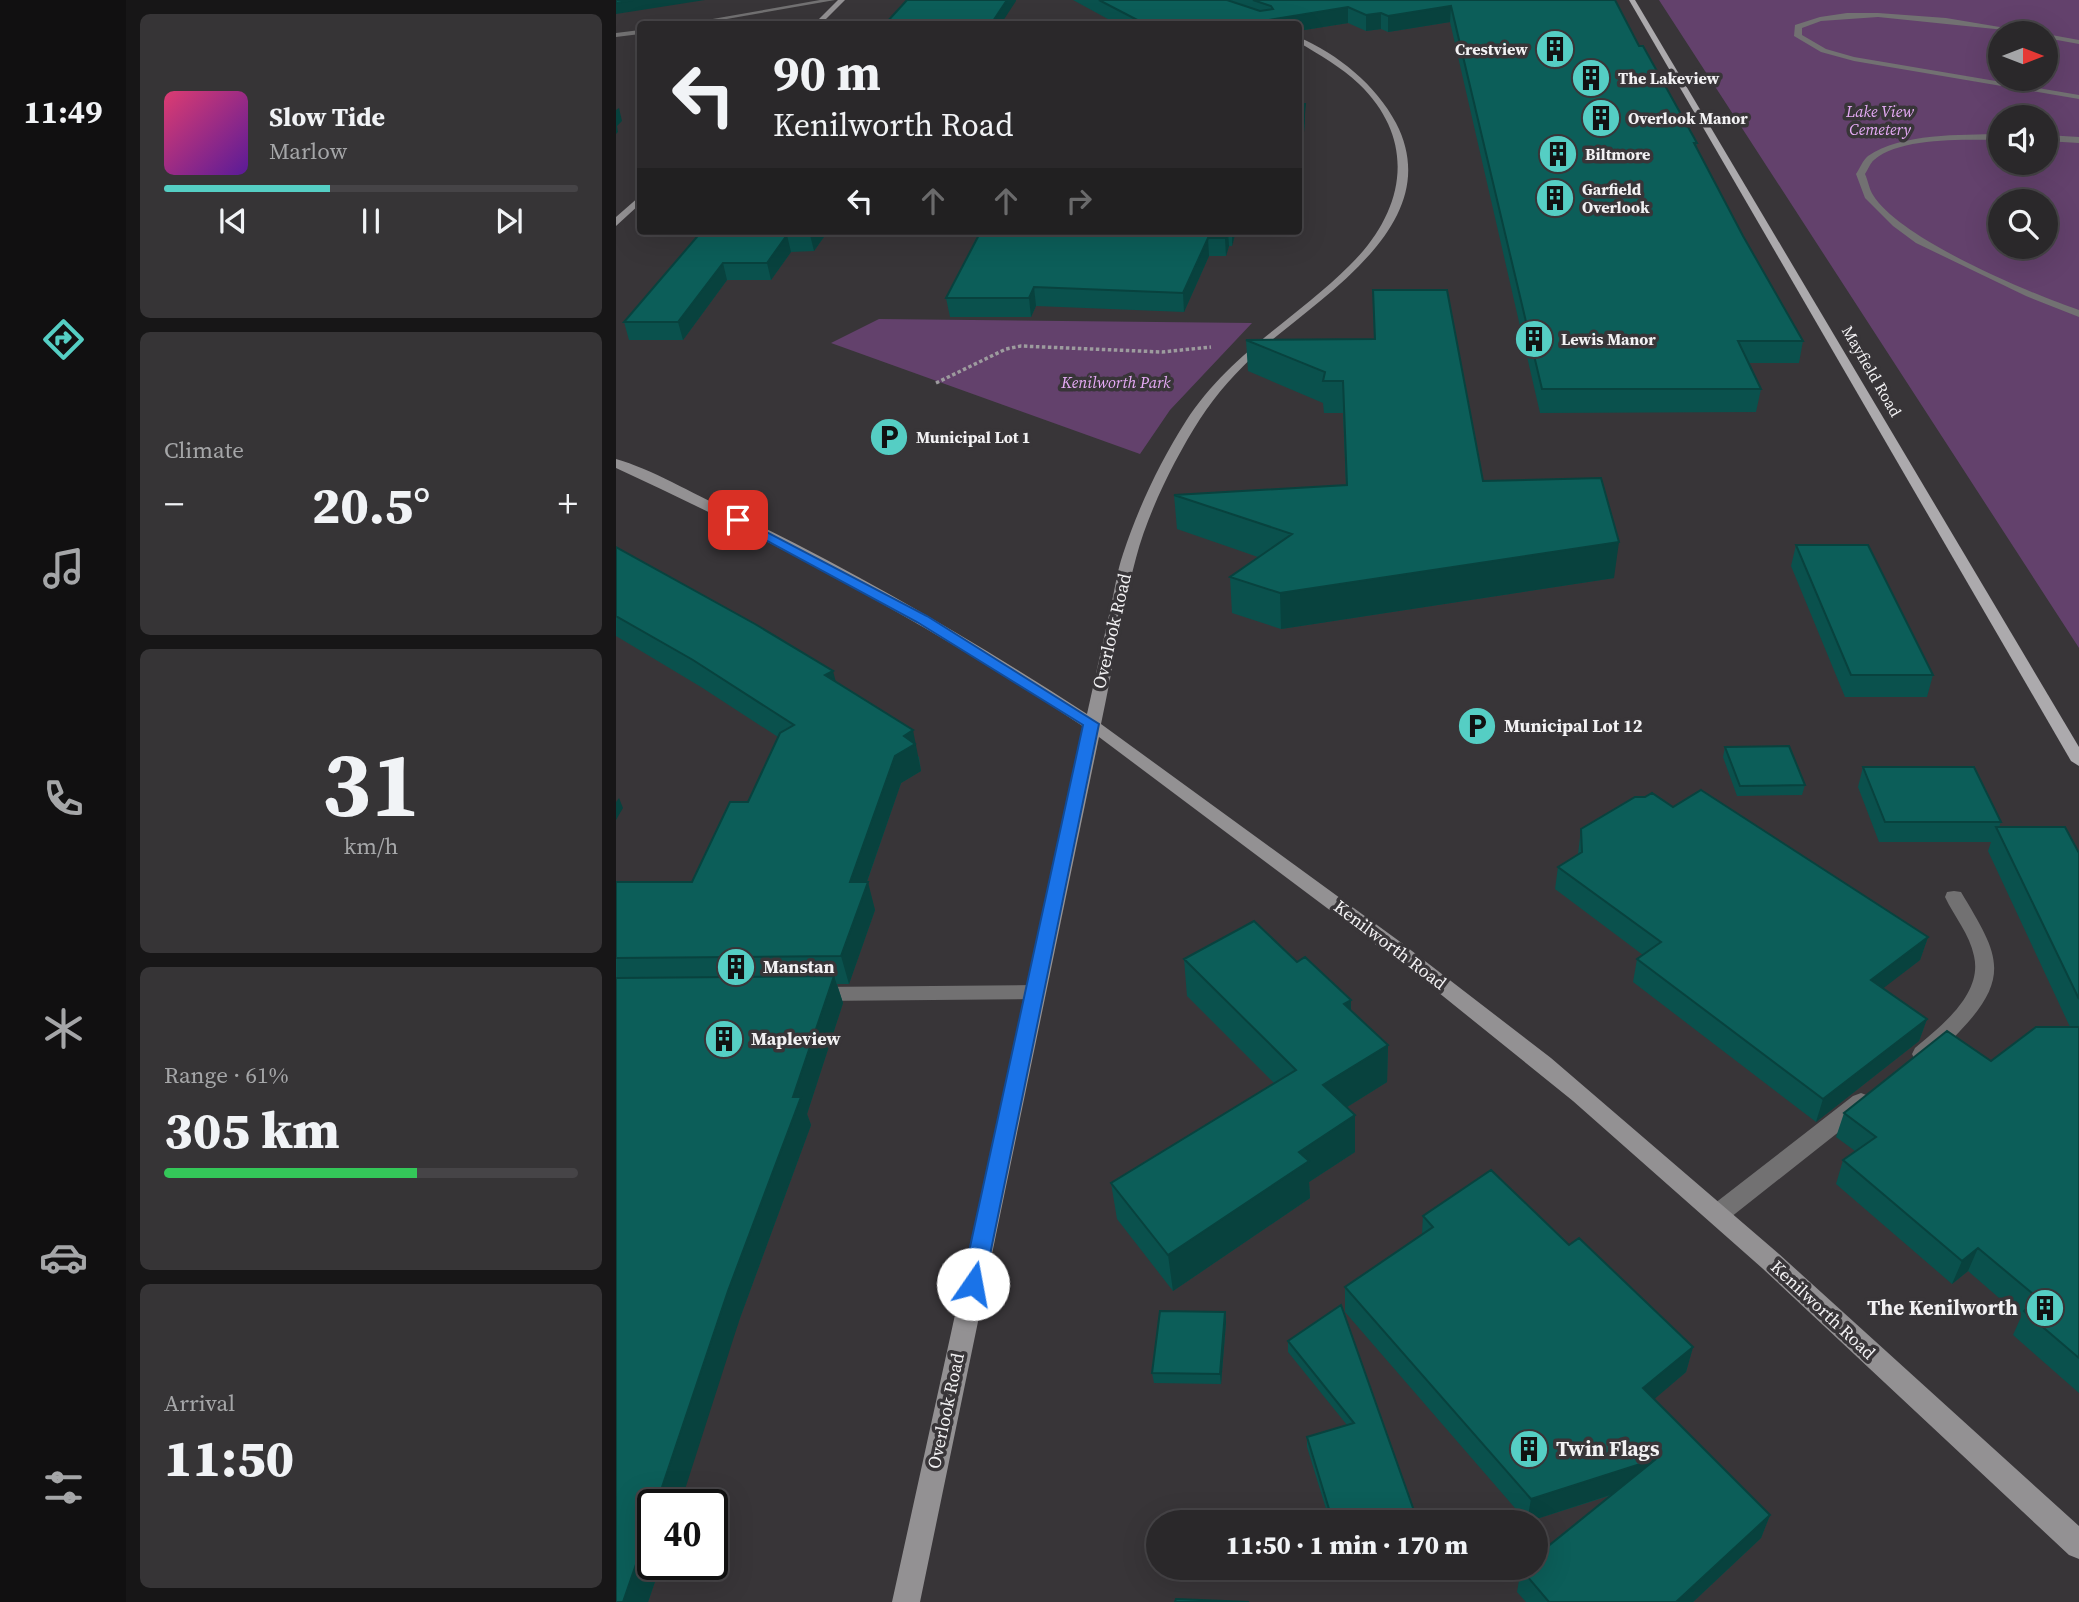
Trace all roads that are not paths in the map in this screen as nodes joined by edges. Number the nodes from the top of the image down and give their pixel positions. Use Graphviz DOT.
graph roads {
  1 [pos="832,0"];
  2 [pos="842,0"];
  3 [pos="1632,0"];
  4 [pos="706,21"];
  5 [pos="820,21"];
  6 [pos="1988,26"];
  7 [pos="637,32"];
  8 [pos="616,36"];
  9 [pos="2058,38"];
  10 [pos="1302,41"];
  11 [pos="2079,42"];
  12 [pos="1988,81"];
  13 [pos="2046,91"];
  14 [pos="2079,97"];
  15 [pos="1988,137"];
  16 [pos="2058,139"];
  17 [pos="2079,141"];
  18 [pos="637,202"];
  19 [pos="616,223"];
  20 [pos="2076,314"];
  21 [pos="616,463"];
  22 [pos="1091,724"];
  23 [pos="2079,761"];
  24 [pos="1954,897"];
  25 [pos="1035,992"];
  26 [pos="792,995"];
  27 [pos="1904,1068"];
  28 [pos="1882,1085"];
  29 [pos="1718,1214"];
  30 [pos="2079,1545"];
  31 [pos="906,1602"];
  1 -- 4 [label="street"];
  2 -- 5 [label="street"];
  3 -- 23 [label="main road, Mayfield Road"];
  6 -- 12 [label="street"];
  7 -- 8 [label="street"];
  9 -- 11 [label="street"];
  10 -- 22 [label="street, Overlook Road"];
  13 -- 14 [label="street"];
  15 -- 20 [label="street"];
  16 -- 17 [label="street"];
  18 -- 19 [label="street"];
  21 -- 22 [label="street, Kenilworth Road"];
  22 -- 25 [label="street, Overlook Road"];
  22 -- 29 [label="street, Kenilworth Road"];
  24 -- 27 [label="street"];
  25 -- 26 [label="street"];
  25 -- 31 [label="street, Overlook Road"];
  28 -- 29 [label="street"];
  29 -- 30 [label="street, Kenilworth Road"];
}
